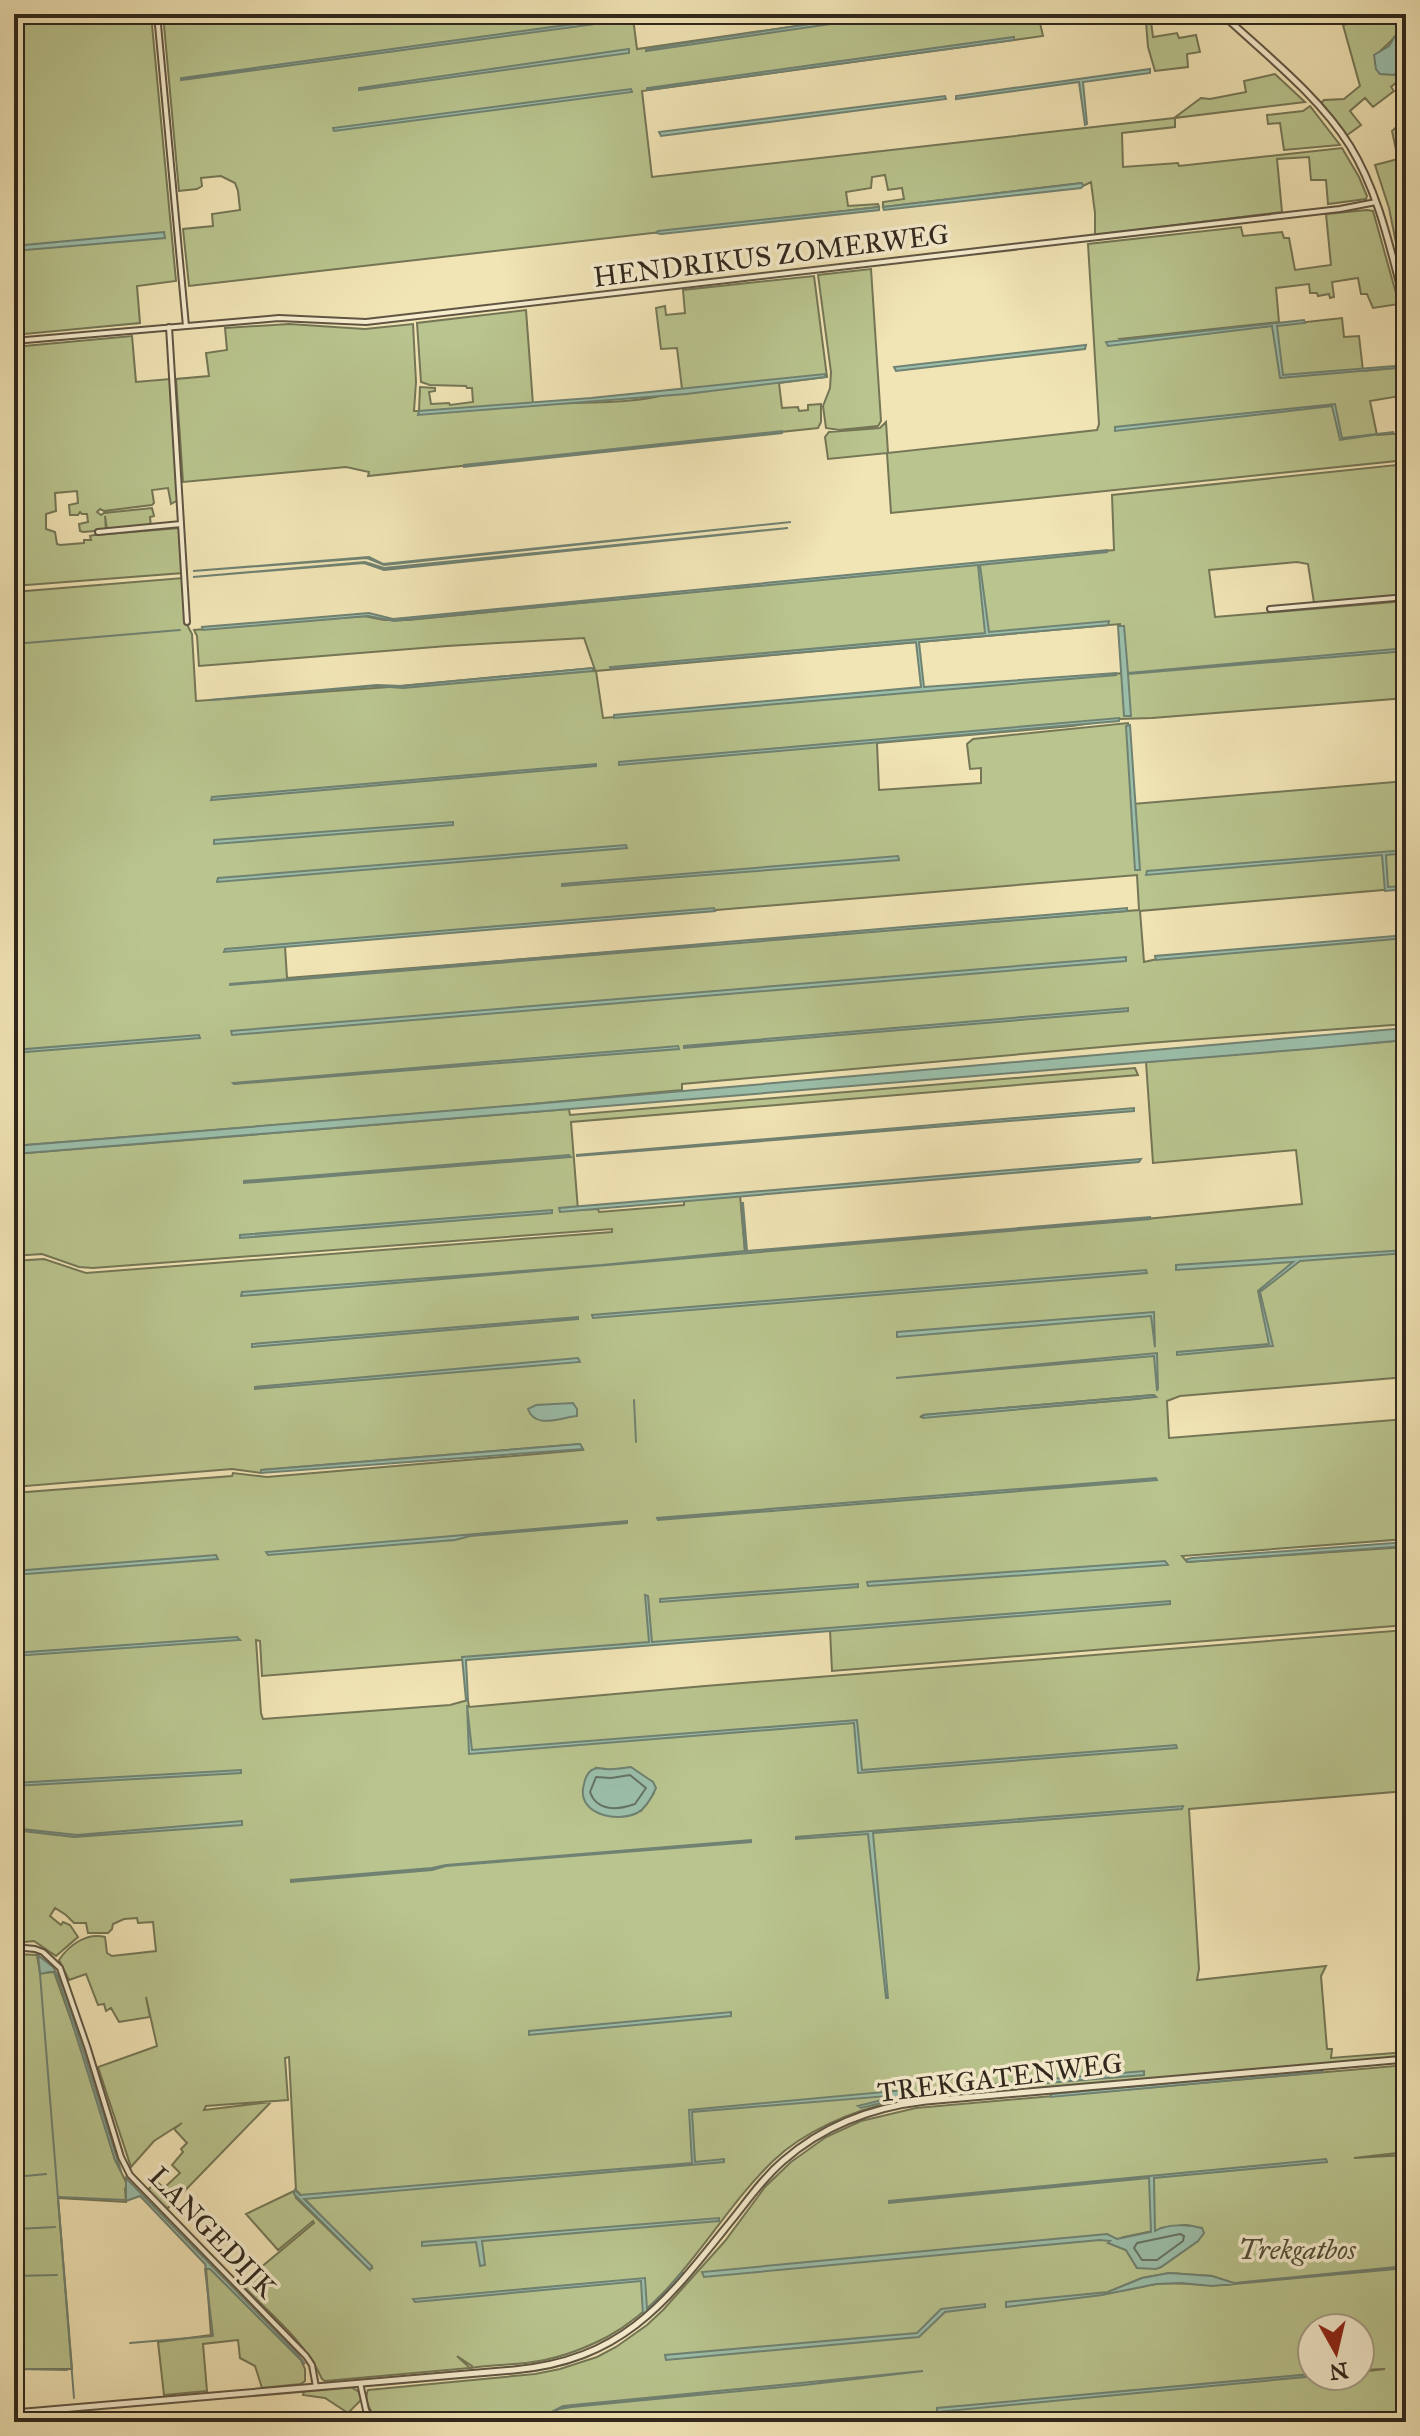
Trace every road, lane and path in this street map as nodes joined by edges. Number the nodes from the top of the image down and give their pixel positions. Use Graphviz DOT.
graph roads {
  1 [pos="157,14"];
  2 [pos="1222,14"];
  3 [pos="1376,202"];
  4 [pos="1406,308"];
  5 [pos="186,326"];
  6 [pos="169,327"];
  7 [pos="14,341"];
  8 [pos="181,524"];
  9 [pos="98,532"];
  10 [pos="1406,597"];
  11 [pos="1270,609"];
  12 [pos="187,622"];
  13 [pos="14,1947"];
  14 [pos="1406,2059"];
  15 [pos="360,2383"];
  16 [pos="316,2387"];
  17 [pos="14,2413"];
  18 [pos="374,2422"];
  1 -- 5 [label="street"];
  2 -- 3 [label="street"];
  3 -- 4 [label="street"];
  3 -- 5 [label="street, HENDRIKUS ZOMERWEG"];
  5 -- 6 [label="street, HENDRIKUS ZOMERWEG"];
  6 -- 7 [label="street, HENDRIKUS ZOMERWEG"];
  6 -- 8 [label="street"];
  8 -- 9 [label="street"];
  8 -- 12 [label="street"];
  10 -- 11 [label="street"];
  13 -- 16 [label="street, LANGEDIJK"];
  14 -- 15 [label="street, TREKGATENWEG"];
  15 -- 16 [label="street"];
  15 -- 18 [label="street"];
  16 -- 17 [label="street"];
}
